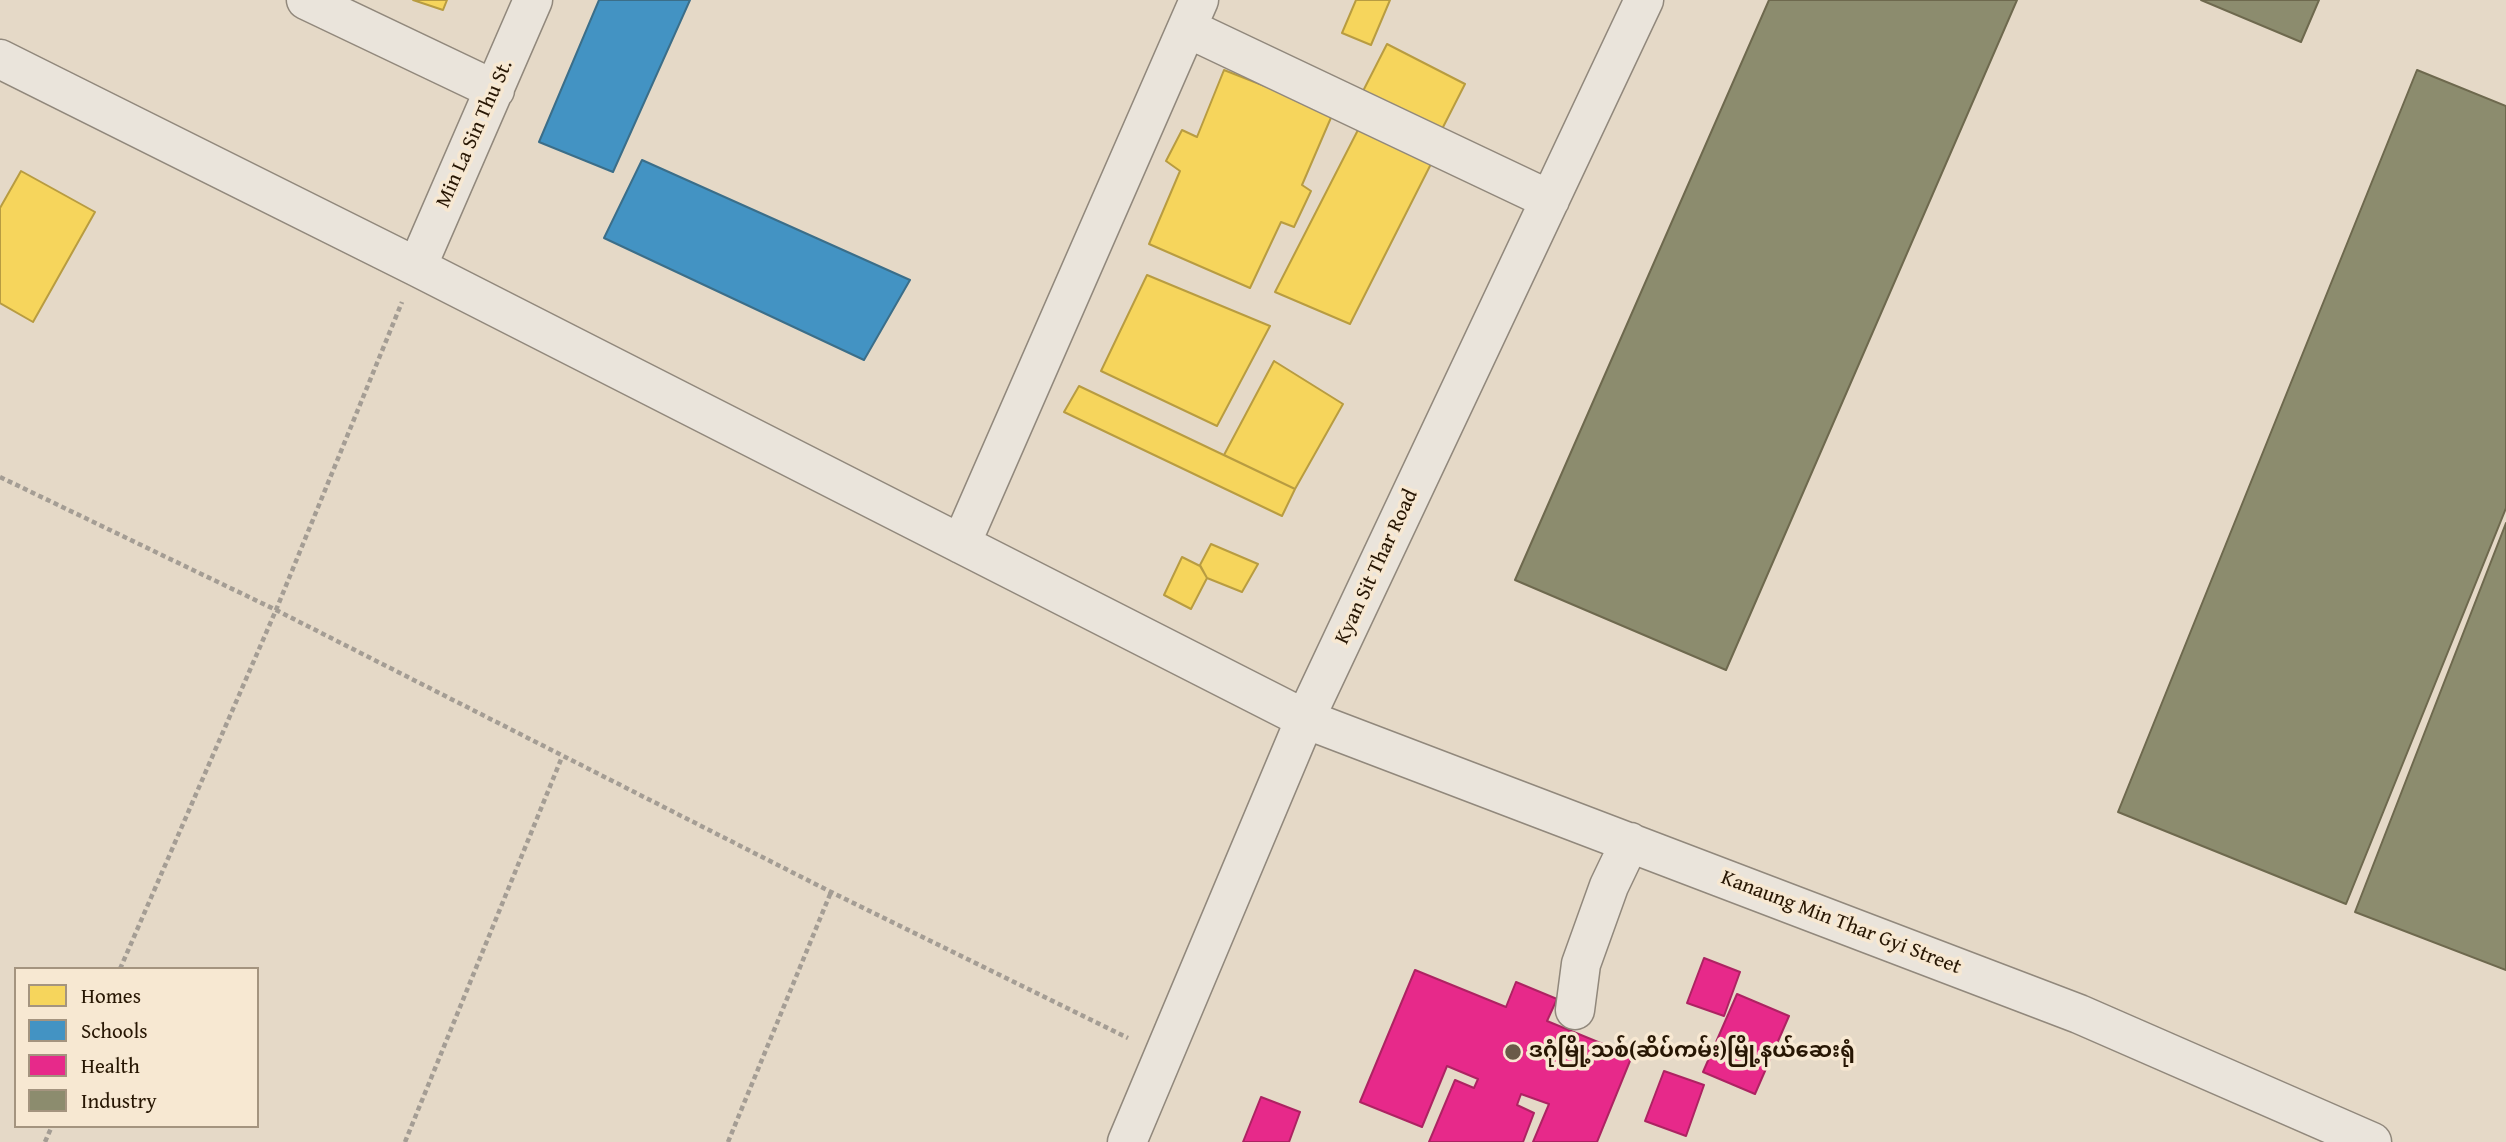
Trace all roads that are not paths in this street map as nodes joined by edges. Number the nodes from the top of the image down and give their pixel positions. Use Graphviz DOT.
graph roads {
  1 [pos="306,0"];
  2 [pos="533,0"];
  3 [pos="1644,0"];
  4 [pos="1193,14"];
  5 [pos="0,60"];
  6 [pos="495,90"];
  7 [pos="1550,200"];
  8 [pos="417,267"];
  9 [pos="961,544"];
  10 [pos="1305,719"];
  11 [pos="1630,842"];
  12 [pos="1575,1010"];
  13 [pos="1127,1142"];
  14 [pos="2372,1142"];
  1 -- 6 [label="street"];
  2 -- 6 [label="street, Min La Sin Thu St."];
  3 -- 7 [label="street, Kyan Sit Thar Road"];
  4 -- 7 [label="street"];
  4 -- 9 [label="street"];
  5 -- 8 [label="street, Kanaung Min Thar Gyi Street"];
  6 -- 8 [label="street, Min La Sin Thu St."];
  7 -- 10 [label="street, Kyan Sit Thar Road"];
  8 -- 9 [label="street, Kanaung Min Thar Gyi Street"];
  9 -- 10 [label="street, Kanaung Min Thar Gyi Street"];
  10 -- 11 [label="street, Kanaung Min Thar Gyi Street"];
  10 -- 13 [label="street, Kyan Sit Thar Road"];
  11 -- 12 [label="street"];
  11 -- 14 [label="street, Kanaung Min Thar Gyi Street"];
}
